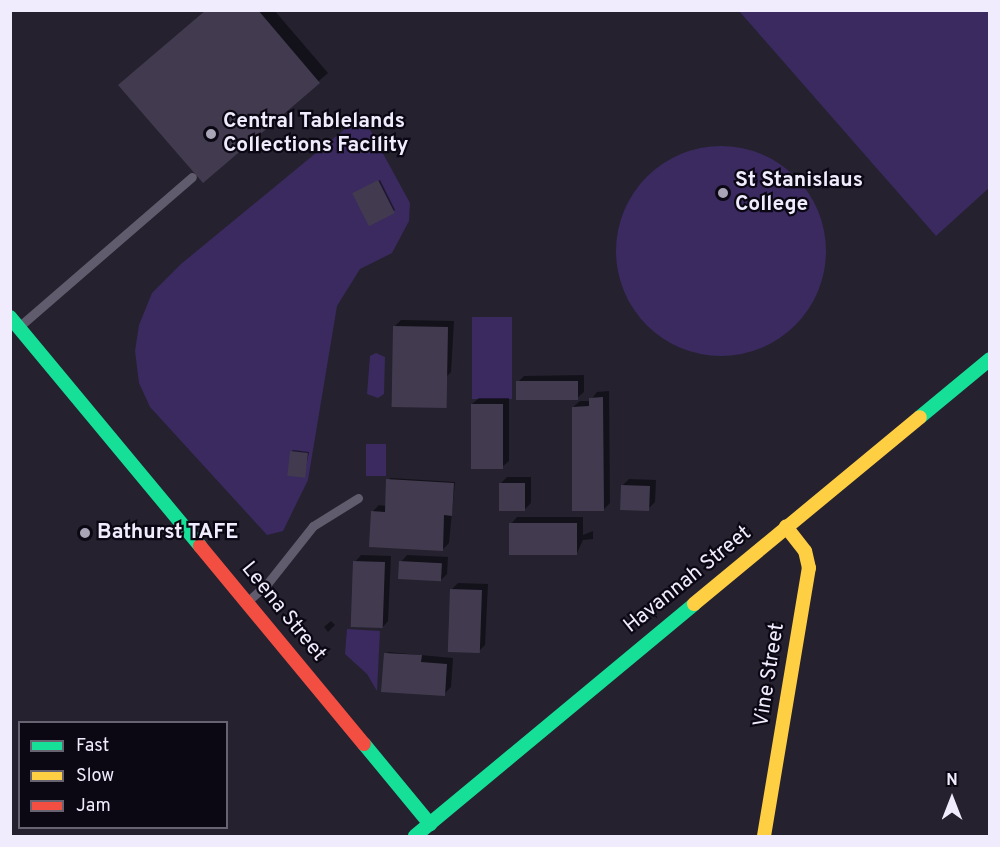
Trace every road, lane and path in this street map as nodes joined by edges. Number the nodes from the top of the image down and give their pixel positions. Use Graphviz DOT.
graph roads {
  1 [pos="192,177"];
  2 [pos="15,322"];
  3 [pos="990,359"];
  4 [pos="358,498"];
  5 [pos="786,527"];
  6 [pos="248,601"];
  7 [pos="430,824"];
  8 [pos="415,837"];
  9 [pos="764,837"];
  1 -- 2 [label="lane"];
  2 -- 6 [label="street, Leena Street"];
  3 -- 5 [label="street, Havannah Street"];
  4 -- 6 [label="lane"];
  5 -- 7 [label="street, Havannah Street"];
  5 -- 9 [label="street, Vine Street"];
  6 -- 7 [label="street, Leena Street"];
  7 -- 8 [label="street, Havannah Street"];
}
